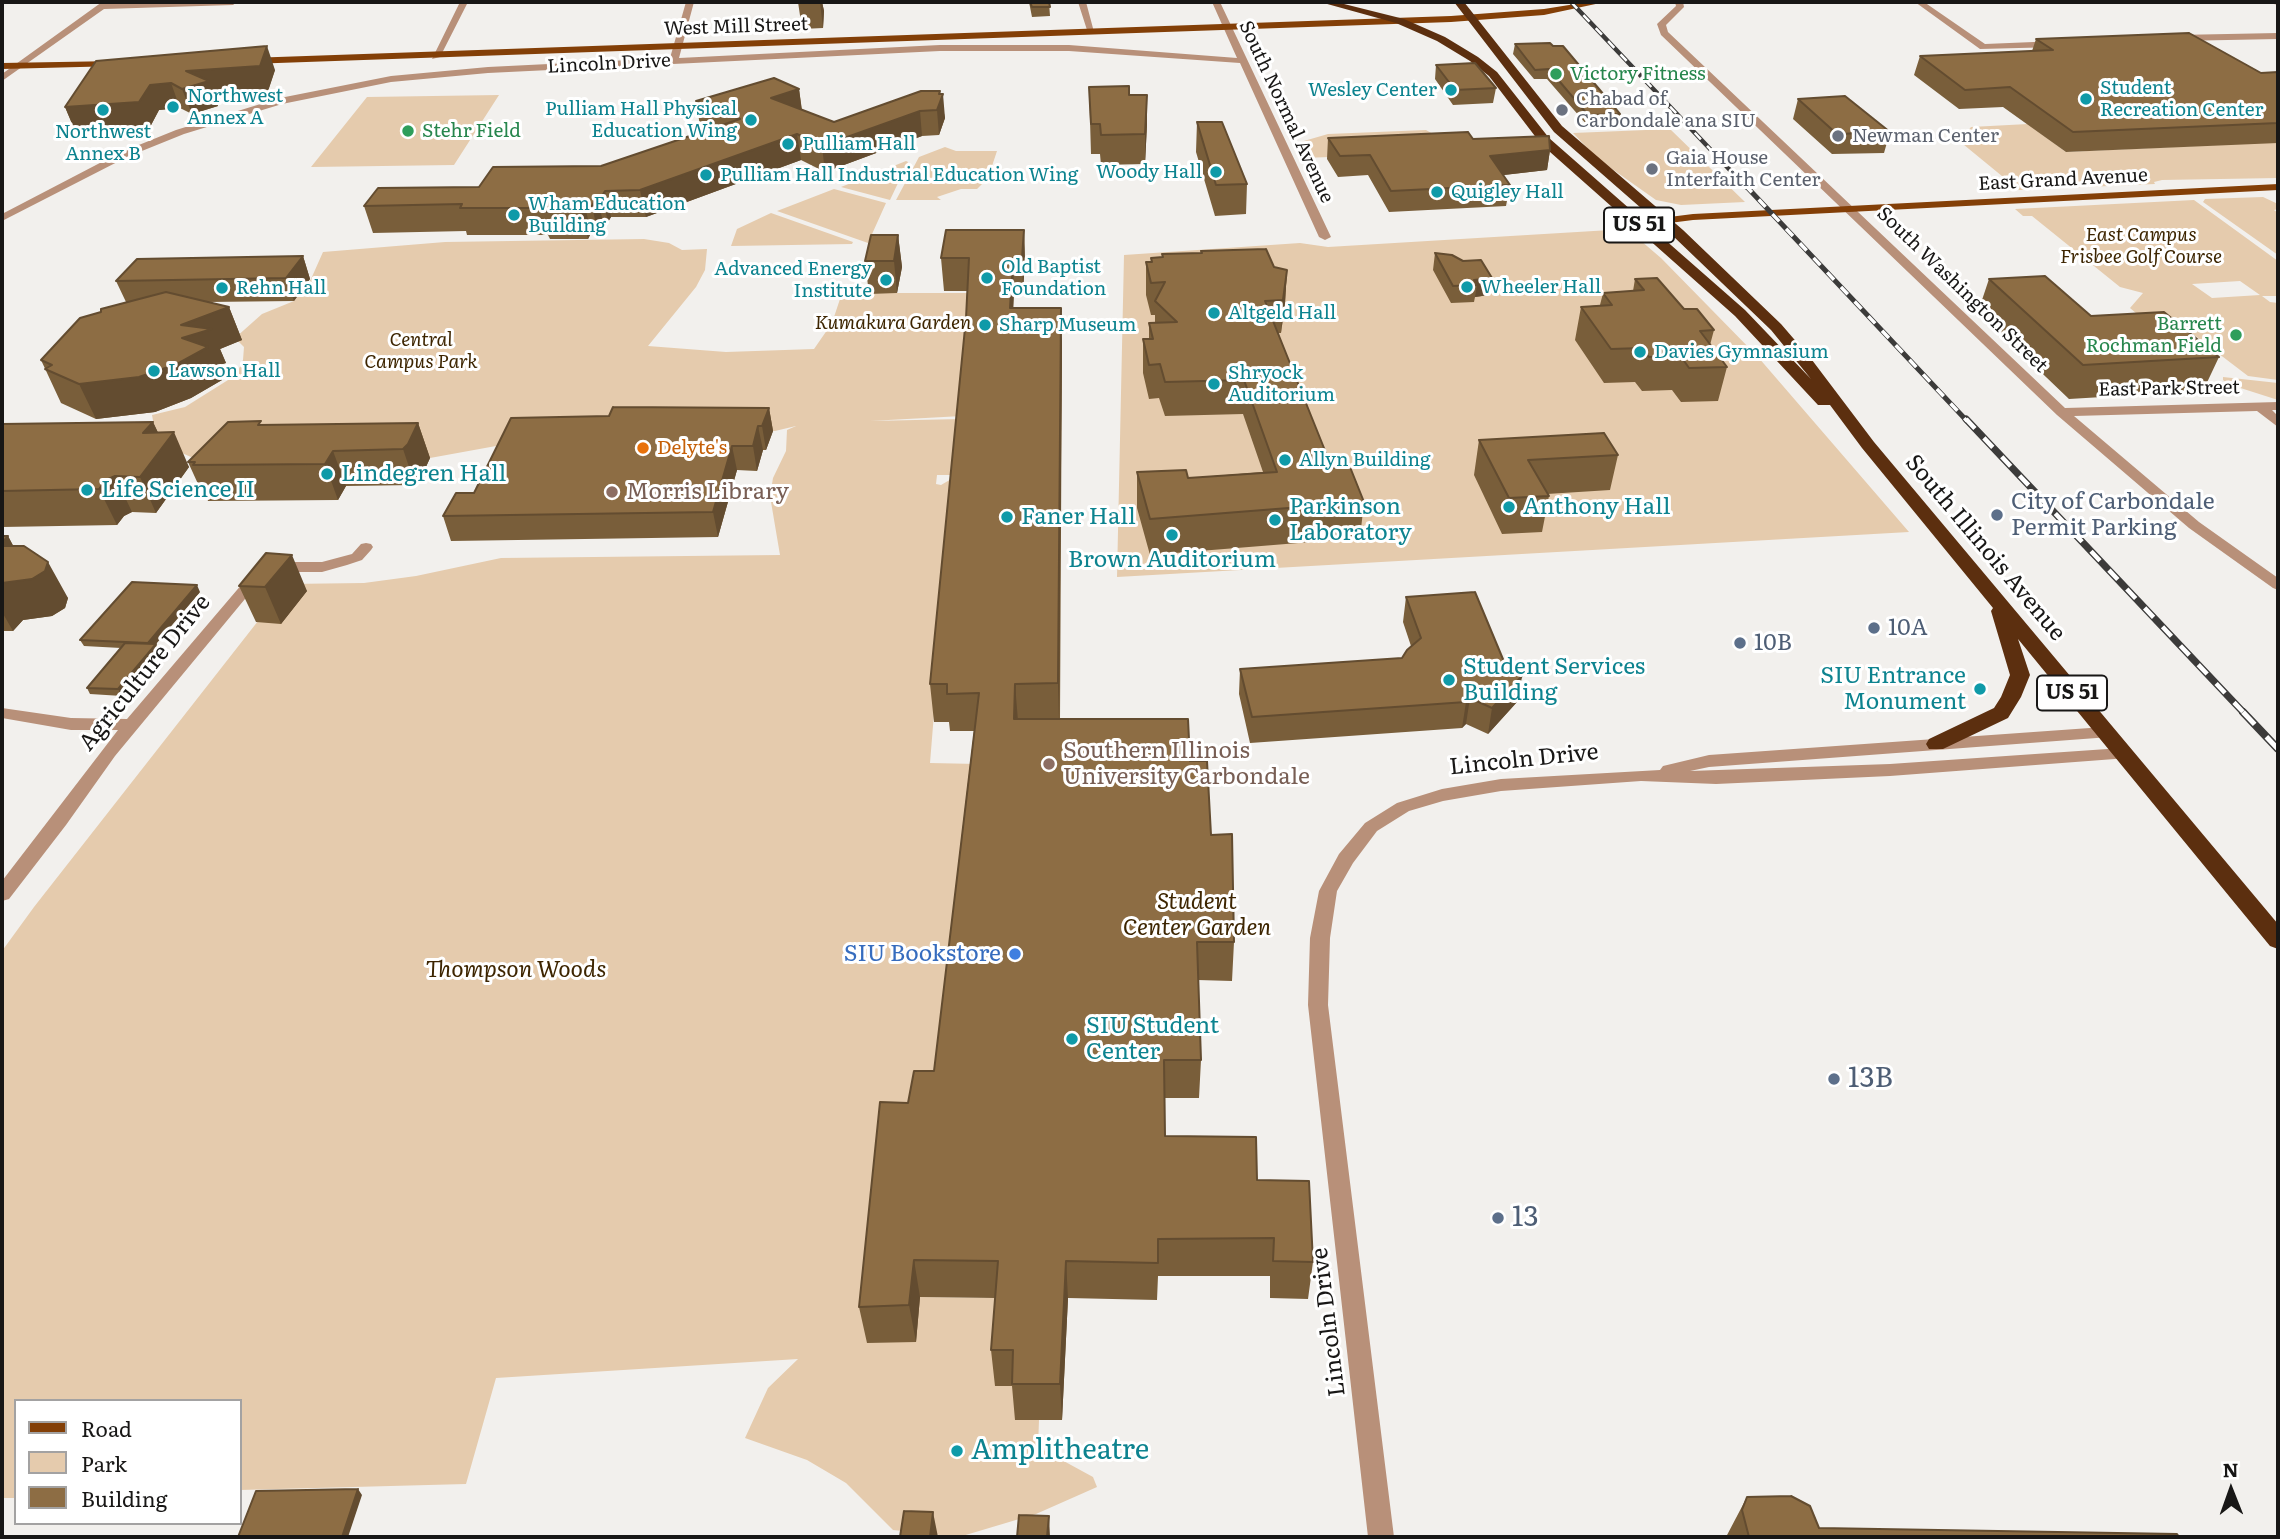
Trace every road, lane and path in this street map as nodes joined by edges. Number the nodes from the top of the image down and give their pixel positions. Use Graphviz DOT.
graph roads {
  1 [pos="233,2"];
  2 [pos="464,2"];
  3 [pos="690,2"];
  4 [pos="1082,2"];
  5 [pos="1216,2"];
  6 [pos="1325,2"];
  7 [pos="1545,2"];
  8 [pos="1601,2"];
  9 [pos="1679,2"];
  10 [pos="1919,2"];
  11 [pos="105,4"];
  12 [pos="1465,9"];
  13 [pos="1369,12"];
  14 [pos="1400,21"];
  15 [pos="1225,22"];
  16 [pos="1090,27"];
  17 [pos="2278,36"];
  18 [pos="2165,39"];
  19 [pos="679,43"];
  20 [pos="2067,43"];
  21 [pos="436,54"];
  22 [pos="232,59"];
  23 [pos="132,61"];
  24 [pos="674,61"];
  25 [pos="1244,61"];
  26 [pos="2,63"];
  27 [pos="22,63"];
  28 [pos="2,78"];
  29 [pos="2278,187"];
  30 [pos="1849,210"];
  31 [pos="2,218"];
  32 [pos="1664,220"];
  33 [pos="1639,224"];
  34 [pos="1325,237"];
  35 [pos="2278,406"];
  36 [pos="2261,407"];
  37 [pos="2062,412"];
  38 [pos="2278,423"];
  39 [pos="1868,445"];
  40 [pos="366,547"];
  41 [pos="2278,584"];
  42 [pos="1995,596"];
  43 [pos="2,713"];
  44 [pos="131,725"];
  45 [pos="2104,733"];
  46 [pos="1936,744"];
  47 [pos="2122,754"];
  48 [pos="1641,775"];
  49 [pos="2,894"];
  50 [pos="2278,940"];
  51 [pos="1381,1537"];
  1 -- 11 [label="street"];
  2 -- 21 [label="street"];
  3 -- 19 [label="street"];
  4 -- 16 [label="street"];
  5 -- 15 [label="street, South Normal Avenue"];
  6 -- 13 [label="highway, South Illinois Avenue / US 51"];
  7 -- 12 [label="main road"];
  8 -- 12 [label="main road"];
  9 -- 30 [label="street, South Washington Street"];
  10 -- 20 [label="street"];
  11 -- 27 [label="street"];
  12 -- 13 [label="main road, West Mill Street"];
  12 -- 14 [label="main road, West Mill Street"];
  12 -- 32 [label="highway, South Illinois Avenue / US 51"];
  13 -- 14 [label="highway, South Illinois Avenue / US 51"];
  13 -- 15 [label="main road, West Mill Street"];
  14 -- 15 [label="main road, West Mill Street"];
  14 -- 33 [label="highway, South Illinois Avenue / US 51"];
  15 -- 16 [label="main road, West Mill Street"];
  15 -- 25 [label="street, South Normal Avenue"];
  16 -- 19 [label="main road, West Mill Street"];
  17 -- 18 [label="street"];
  19 -- 21 [label="main road, West Mill Street"];
  19 -- 24 [label="street"];
  21 -- 22 [label="main road, West Mill Street"];
  23 -- 27 [label="main road"];
  24 -- 25 [label="street, Lincoln Drive"];
  24 -- 31 [label="street, Lincoln Drive"];
  25 -- 34 [label="street, South Normal Avenue"];
  26 -- 27 [label="main road"];
  27 -- 28 [label="street"];
  29 -- 30 [label="main road, East Grand Avenue"];
  30 -- 32 [label="main road, East Grand Avenue"];
  30 -- 37 [label="street, South Washington Street"];
  32 -- 33 [label="main road, East Grand Avenue"];
  32 -- 39 [label="highway, South Illinois Avenue / US 51"];
  33 -- 39 [label="highway, South Illinois Avenue / US 51"];
  35 -- 36 [label="street, East Park Street"];
  36 -- 37 [label="street, East Park Street"];
  36 -- 38 [label="street"];
  37 -- 41 [label="street, South Washington Street"];
  39 -- 42 [label="highway, South Illinois Avenue / US 51"];
  40 -- 44 [label="street, Agriculture Drive"];
  42 -- 45 [label="highway, South Illinois Avenue / US 51"];
  42 -- 46 [label="highway"];
  43 -- 44 [label="street"];
  44 -- 49 [label="street, Agriculture Drive"];
  45 -- 46 [label="street"];
  45 -- 47 [label="highway, South Illinois Avenue / US 51"];
  46 -- 48 [label="street"];
  47 -- 48 [label="street, Lincoln Drive"];
  47 -- 50 [label="highway, South Illinois Avenue / US 51"];
  48 -- 51 [label="street, Lincoln Drive"];
}
